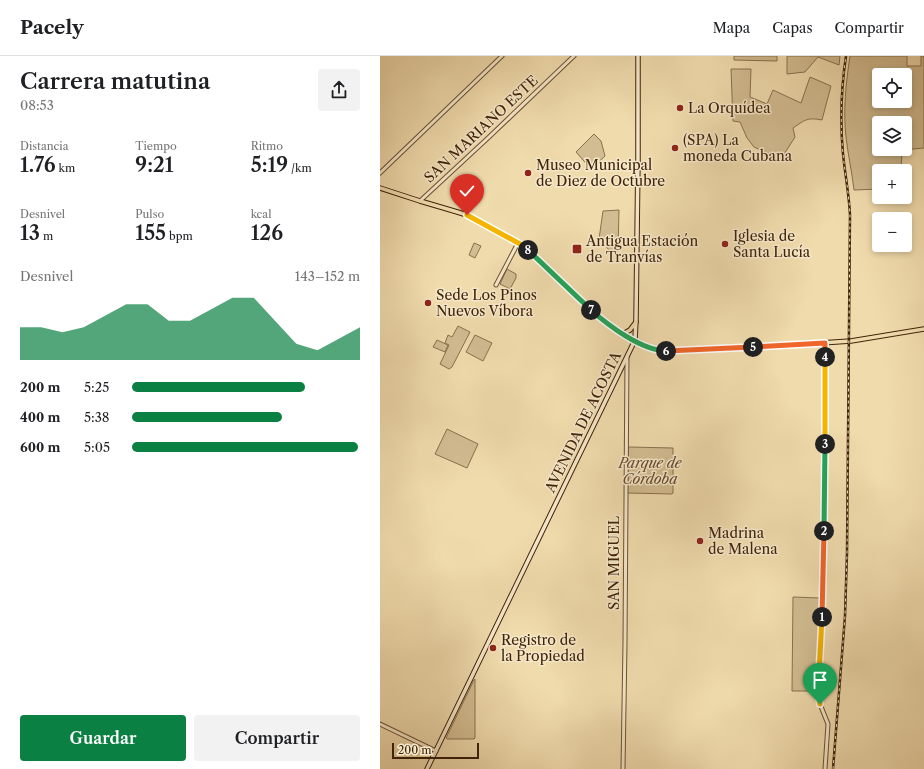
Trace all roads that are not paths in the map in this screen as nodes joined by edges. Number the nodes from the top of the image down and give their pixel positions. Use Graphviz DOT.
graph roads {
  1 [pos="502,56"];
  2 [pos="574,56"];
  3 [pos="638,56"];
  4 [pos="380,172"];
  5 [pos="380,188"];
  6 [pos="420,201"];
  7 [pos="518,243"];
  8 [pos="496,285"];
  9 [pos="636,322"];
  10 [pos="924,329"];
  11 [pos="623,334"];
  12 [pos="634,340"];
  13 [pos="825,343"];
  14 [pos="627,356"];
  15 [pos="380,724"];
  16 [pos="436,751"];
  17 [pos="427,769"];
  18 [pos="623,769"];
  19 [pos="826,769"];
  1 -- 4 [label="street"];
  2 -- 6 [label="street, SAN MARIANO ESTE"];
  3 -- 9 [label="main road, AVENIDA DE ACOSTA"];
  5 -- 6 [label="main road"];
  6 -- 7 [label="main road"];
  7 -- 8 [label="street"];
  7 -- 11 [label="main road"];
  9 -- 11 [label="main road"];
  9 -- 12 [label="main road, AVENIDA DE ACOSTA"];
  10 -- 13 [label="main road"];
  11 -- 12 [label="main road"];
  12 -- 13 [label="main road"];
  12 -- 14 [label="main road, AVENIDA DE ACOSTA"];
  13 -- 19 [label="street"];
  14 -- 16 [label="main road, AVENIDA DE ACOSTA"];
  14 -- 18 [label="street, SAN MIGUEL"];
  15 -- 16 [label="street"];
  16 -- 17 [label="main road, AVENIDA DE ACOSTA"];
}
